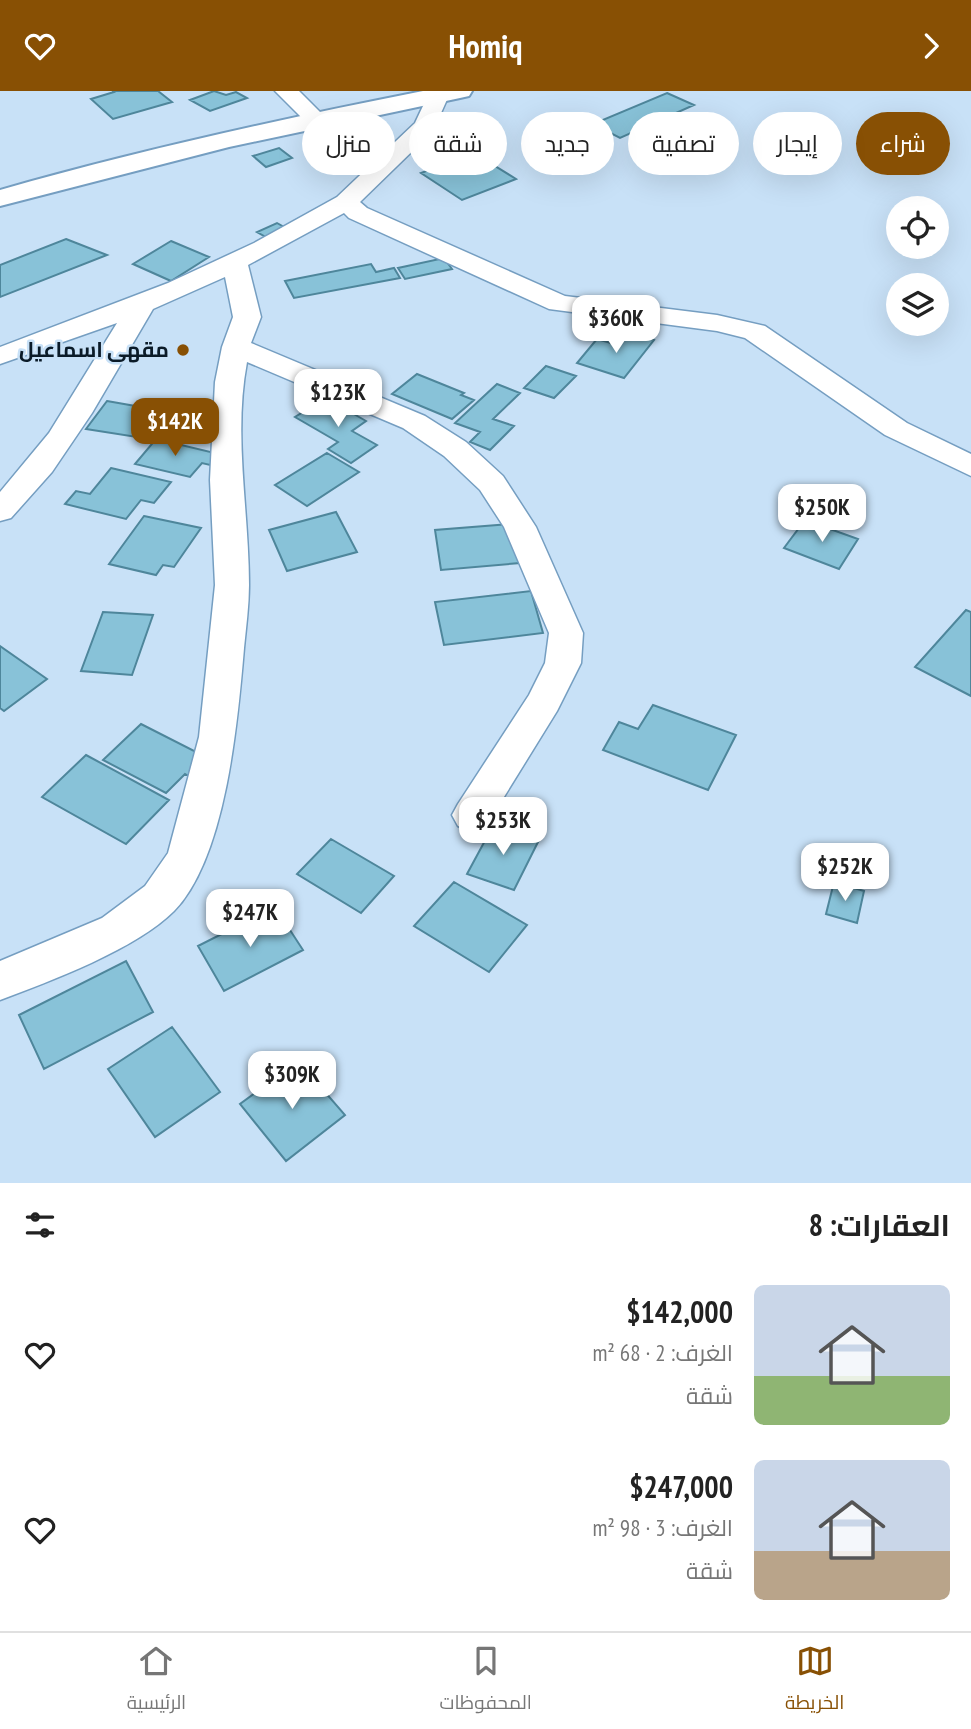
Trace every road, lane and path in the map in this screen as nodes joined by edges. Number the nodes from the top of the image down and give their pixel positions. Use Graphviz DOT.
graph roads {
  1 [pos="286,91"];
  2 [pos="449,93"];
  3 [pos="308,112"];
  4 [pos="352,112"];
  5 [pos="302,122"];
  6 [pos="0,198"];
  7 [pos="346,202"];
  8 [pos="235,264"];
  9 [pos="141,306"];
  10 [pos="236,347"];
  11 [pos="0,356"];
  12 [pos="971,466"];
  13 [pos="0,511"];
  14 [pos="472,815"];
  15 [pos="0,981"];
  1 -- 3 [label="street"];
  2 -- 4 [label="main road"];
  2 -- 7 [label="street"];
  5 -- 6 [label="main road"];
  7 -- 8 [label="street"];
  7 -- 12 [label="street"];
  8 -- 9 [label="street"];
  8 -- 10 [label="street"];
  9 -- 11 [label="street"];
  9 -- 13 [label="street"];
  10 -- 14 [label="street"];
  10 -- 15 [label="street"];
}
